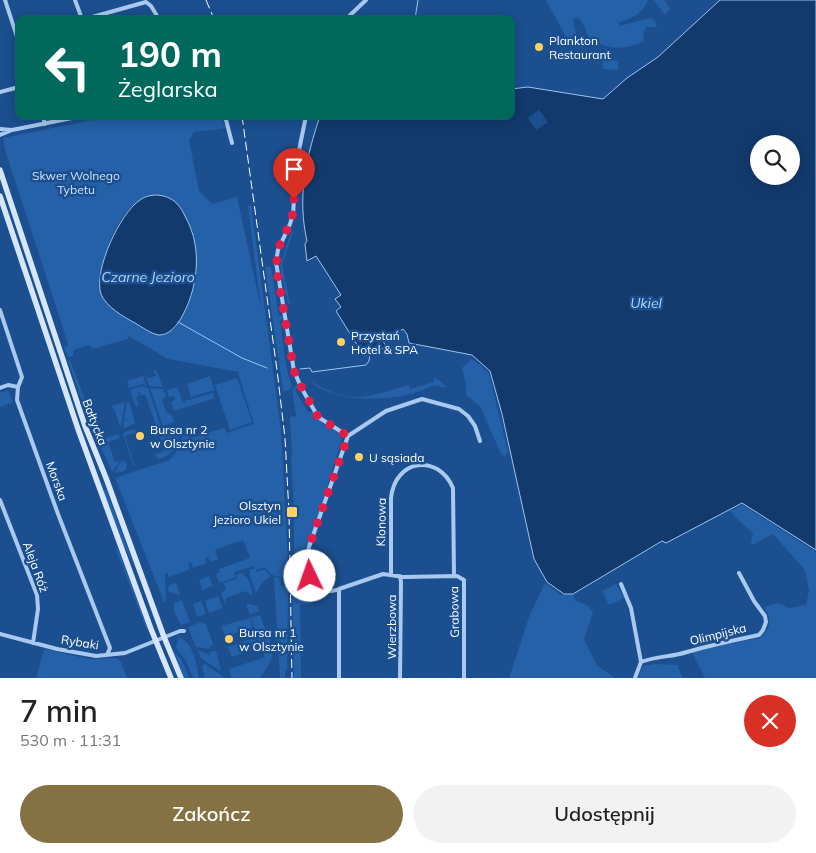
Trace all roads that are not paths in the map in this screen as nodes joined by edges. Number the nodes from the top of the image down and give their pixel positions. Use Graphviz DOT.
graph roads {
  1 [pos="5,0"];
  2 [pos="75,0"];
  3 [pos="366,0"];
  4 [pos="81,15"];
  5 [pos="98,15"];
  6 [pos="157,15"];
  7 [pos="350,15"];
  8 [pos="15,31"];
  9 [pos="15,88"];
  10 [pos="0,92"];
  11 [pos="44,120"];
  12 [pos="64,120"];
  13 [pos="226,120"];
  14 [pos="305,120"];
  15 [pos="45,124"];
  16 [pos="0,129"];
  17 [pos="12,130"];
  18 [pos="0,135"];
  19 [pos="232,143"];
  20 [pos="0,170"];
  21 [pos="0,196"];
  22 [pos="0,310"];
  23 [pos="18,387"];
  24 [pos="0,388"];
  25 [pos="348,436"];
  26 [pos="480,441"];
  27 [pos="0,500"];
  28 [pos="738,573"];
  29 [pos="390,575"];
  30 [pos="400,576"];
  31 [pos="454,576"];
  32 [pos="621,584"];
  33 [pos="339,589"];
  34 [pos="184,631"];
  35 [pos="0,634"];
  36 [pos="164,638"];
  37 [pos="156,641"];
  38 [pos="33,643"];
  39 [pos="107,655"];
  40 [pos="642,662"];
  41 [pos="171,678"];
  42 [pos="181,678"];
  43 [pos="338,678"];
  44 [pos="400,678"];
  45 [pos="464,678"];
  46 [pos="635,678"];
  1 -- 8 [label="street"];
  2 -- 4 [label="street"];
  3 -- 7 [label="street"];
  5 -- 6 [label="street"];
  9 -- 10 [label="street"];
  11 -- 15 [label="street"];
  12 -- 15 [label="street"];
  13 -- 19 [label="street"];
  14 -- 25 [label="street"];
  15 -- 17 [label="street"];
  16 -- 17 [label="street"];
  17 -- 18 [label="street"];
  20 -- 36 [label="main road, Bałtycka"];
  21 -- 37 [label="main road, Bałtycka"];
  22 -- 23 [label="street, Morska"];
  23 -- 24 [label="street"];
  23 -- 39 [label="street, Morska"];
  25 -- 26 [label="street"];
  25 -- 33 [label="street"];
  27 -- 38 [label="street, Aleja Róż"];
  28 -- 40 [label="street, Olimpijska"];
  29 -- 30 [label="street, Grabowa"];
  29 -- 31 [label="street, Klonowa"];
  29 -- 33 [label="street, Grabowa"];
  30 -- 31 [label="street, Grabowa"];
  30 -- 44 [label="street, Wierzbowa"];
  31 -- 45 [label="street, Grabowa"];
  32 -- 40 [label="street"];
  33 -- 43 [label="street"];
  34 -- 36 [label="street, Rybaki"];
  35 -- 38 [label="street, Rybaki"];
  36 -- 37 [label="street, Rybaki"];
  36 -- 42 [label="main road, Bałtycka"];
  37 -- 39 [label="street, Rybaki"];
  37 -- 41 [label="main road, Bałtycka"];
  38 -- 39 [label="street, Rybaki"];
  40 -- 46 [label="street"];
}
